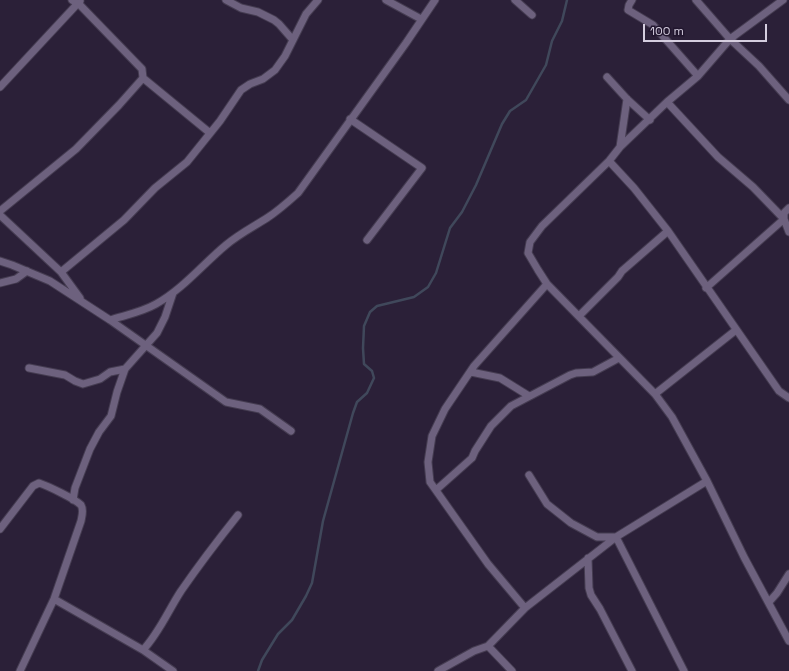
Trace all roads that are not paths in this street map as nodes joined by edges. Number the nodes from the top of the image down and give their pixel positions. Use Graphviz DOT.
graph roads {
  1 [pos="226,0"];
  2 [pos="318,0"];
  3 [pos="386,0"];
  4 [pos="434,0"];
  5 [pos="515,0"];
  6 [pos="632,0"];
  7 [pos="696,0"];
  8 [pos="783,0"];
  9 [pos="77,1"];
  10 [pos="532,15"];
  11 [pos="421,19"];
  12 [pos="730,39"];
  13 [pos="293,40"];
  14 [pos="698,76"];
  15 [pos="607,77"];
  16 [pos="143,78"];
  17 [pos="0,87"];
  18 [pos="627,99"];
  19 [pos="789,100"];
  20 [pos="667,102"];
  21 [pos="350,119"];
  22 [pos="650,120"];
  23 [pos="210,133"];
  24 [pos="620,147"];
  25 [pos="609,161"];
  26 [pos="789,208"];
  27 [pos="0,211"];
  28 [pos="0,215"];
  29 [pos="784,219"];
  30 [pos="668,231"];
  31 [pos="789,232"];
  32 [pos="367,240"];
  33 [pos="0,261"];
  34 [pos="27,271"];
  35 [pos="61,272"];
  36 [pos="0,283"];
  37 [pos="548,284"];
  38 [pos="706,288"];
  39 [pos="173,293"];
  40 [pos="82,302"];
  41 [pos="578,316"];
  42 [pos="110,320"];
  43 [pos="736,330"];
  44 [pos="147,345"];
  45 [pos="619,358"];
  46 [pos="29,368"];
  47 [pos="125,369"];
  48 [pos="471,372"];
  49 [pos="655,394"];
  50 [pos="529,396"];
  51 [pos="789,398"];
  52 [pos="291,431"];
  53 [pos="528,475"];
  54 [pos="707,481"];
  55 [pos="436,490"];
  56 [pos="73,500"];
  57 [pos="238,515"];
  58 [pos="0,529"];
  59 [pos="616,537"];
  60 [pos="588,558"];
  61 [pos="789,574"];
  62 [pos="54,598"];
  63 [pos="769,602"];
  64 [pos="525,608"];
  65 [pos="789,641"];
  66 [pos="488,646"];
  67 [pos="143,650"];
  68 [pos="20,671"];
  69 [pos="173,671"];
  70 [pos="438,671"];
  71 [pos="512,671"];
  72 [pos="632,671"];
  73 [pos="684,671"];
  1 -- 13 [label="street"];
  2 -- 13 [label="street"];
  3 -- 11 [label="street"];
  4 -- 11 [label="street"];
  5 -- 10 [label="street"];
  6 -- 14 [label="street"];
  7 -- 12 [label="street"];
  8 -- 12 [label="street"];
  9 -- 16 [label="street"];
  9 -- 17 [label="street"];
  11 -- 21 [label="street"];
  12 -- 14 [label="street"];
  12 -- 19 [label="street"];
  13 -- 23 [label="street"];
  14 -- 20 [label="street"];
  15 -- 18 [label="street"];
  16 -- 23 [label="street"];
  16 -- 27 [label="street"];
  18 -- 22 [label="street"];
  18 -- 24 [label="street"];
  20 -- 22 [label="street"];
  20 -- 29 [label="street"];
  21 -- 32 [label="street"];
  21 -- 39 [label="street"];
  22 -- 24 [label="street"];
  23 -- 35 [label="street"];
  24 -- 25 [label="street"];
  25 -- 30 [label="street"];
  25 -- 37 [label="street"];
  26 -- 29 [label="street"];
  28 -- 35 [label="street"];
  29 -- 31 [label="street"];
  29 -- 38 [label="street"];
  30 -- 38 [label="street"];
  30 -- 41 [label="street"];
  33 -- 34 [label="street"];
  34 -- 36 [label="street"];
  34 -- 40 [label="street"];
  35 -- 40 [label="street"];
  37 -- 41 [label="street"];
  37 -- 48 [label="street"];
  38 -- 43 [label="street"];
  39 -- 42 [label="street"];
  39 -- 44 [label="street"];
  40 -- 42 [label="street"];
  41 -- 45 [label="street"];
  42 -- 44 [label="street"];
  43 -- 49 [label="street"];
  43 -- 51 [label="street"];
  44 -- 47 [label="street"];
  44 -- 52 [label="street"];
  45 -- 49 [label="street"];
  45 -- 50 [label="street"];
  46 -- 47 [label="street"];
  47 -- 56 [label="street"];
  48 -- 50 [label="street"];
  48 -- 55 [label="street"];
  49 -- 54 [label="street"];
  50 -- 55 [label="street"];
  53 -- 59 [label="street"];
  54 -- 59 [label="street"];
  54 -- 63 [label="street"];
  55 -- 64 [label="street"];
  56 -- 58 [label="street"];
  56 -- 62 [label="street"];
  57 -- 67 [label="street"];
  59 -- 60 [label="street"];
  59 -- 73 [label="street"];
  60 -- 64 [label="street"];
  60 -- 72 [label="street"];
  61 -- 63 [label="street"];
  62 -- 67 [label="street"];
  62 -- 68 [label="street"];
  63 -- 65 [label="street"];
  64 -- 66 [label="street"];
  66 -- 70 [label="street"];
  66 -- 71 [label="street"];
  67 -- 69 [label="street"];
}
